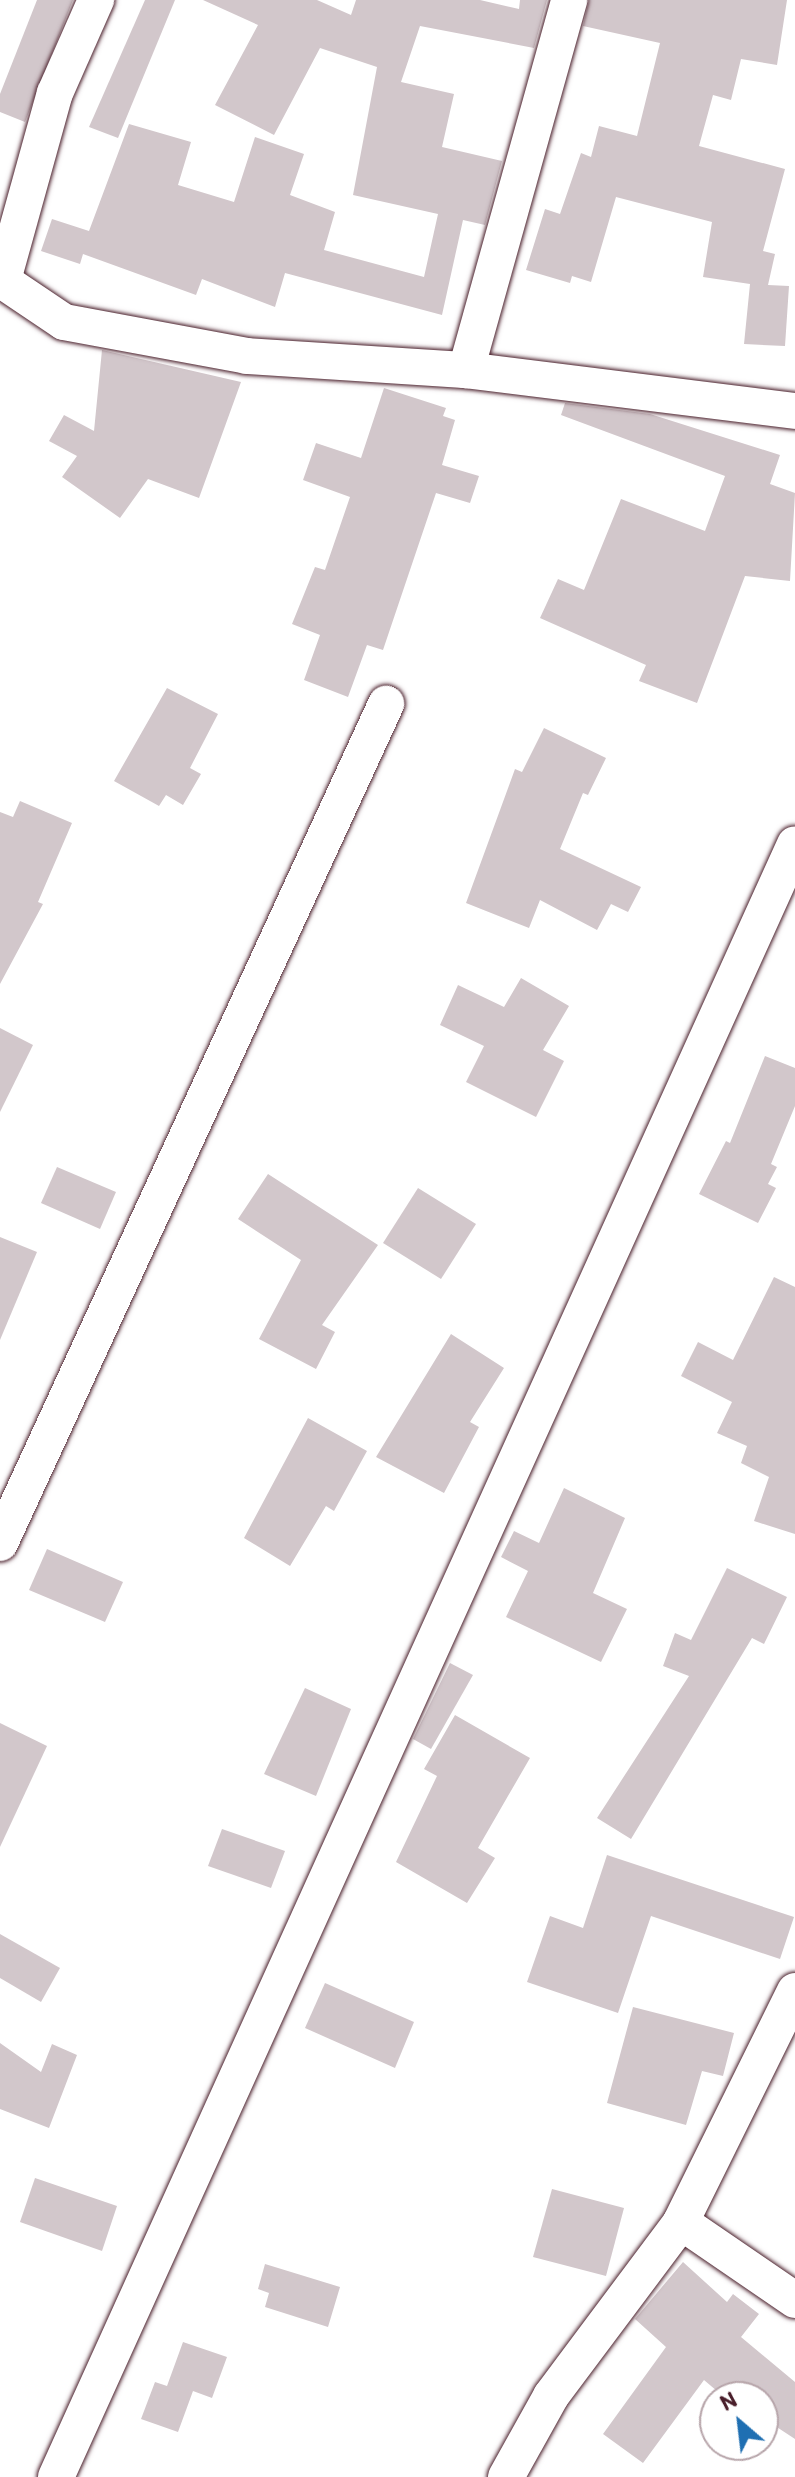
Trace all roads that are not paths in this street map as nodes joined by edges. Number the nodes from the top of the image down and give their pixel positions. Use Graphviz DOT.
graph roads {
  1 [pos="96,0"];
  2 [pos="569,0"];
  3 [pos="2,280"];
  4 [pos="466,370"];
  5 [pos="795,411"];
  6 [pos="386,704"];
  7 [pos="795,844"];
  8 [pos="0,1543"];
  9 [pos="795,1991"];
  10 [pos="681,2222"];
  11 [pos="795,2300"];
  12 [pos="56,2477"];
  13 [pos="506,2477"];
  1 -- 3 [label="street"];
  2 -- 4 [label="street"];
  3 -- 4 [label="street"];
  4 -- 5 [label="street"];
  6 -- 8 [label="street"];
  7 -- 12 [label="street"];
  9 -- 10 [label="street"];
  10 -- 11 [label="street"];
  10 -- 13 [label="street"];
}
